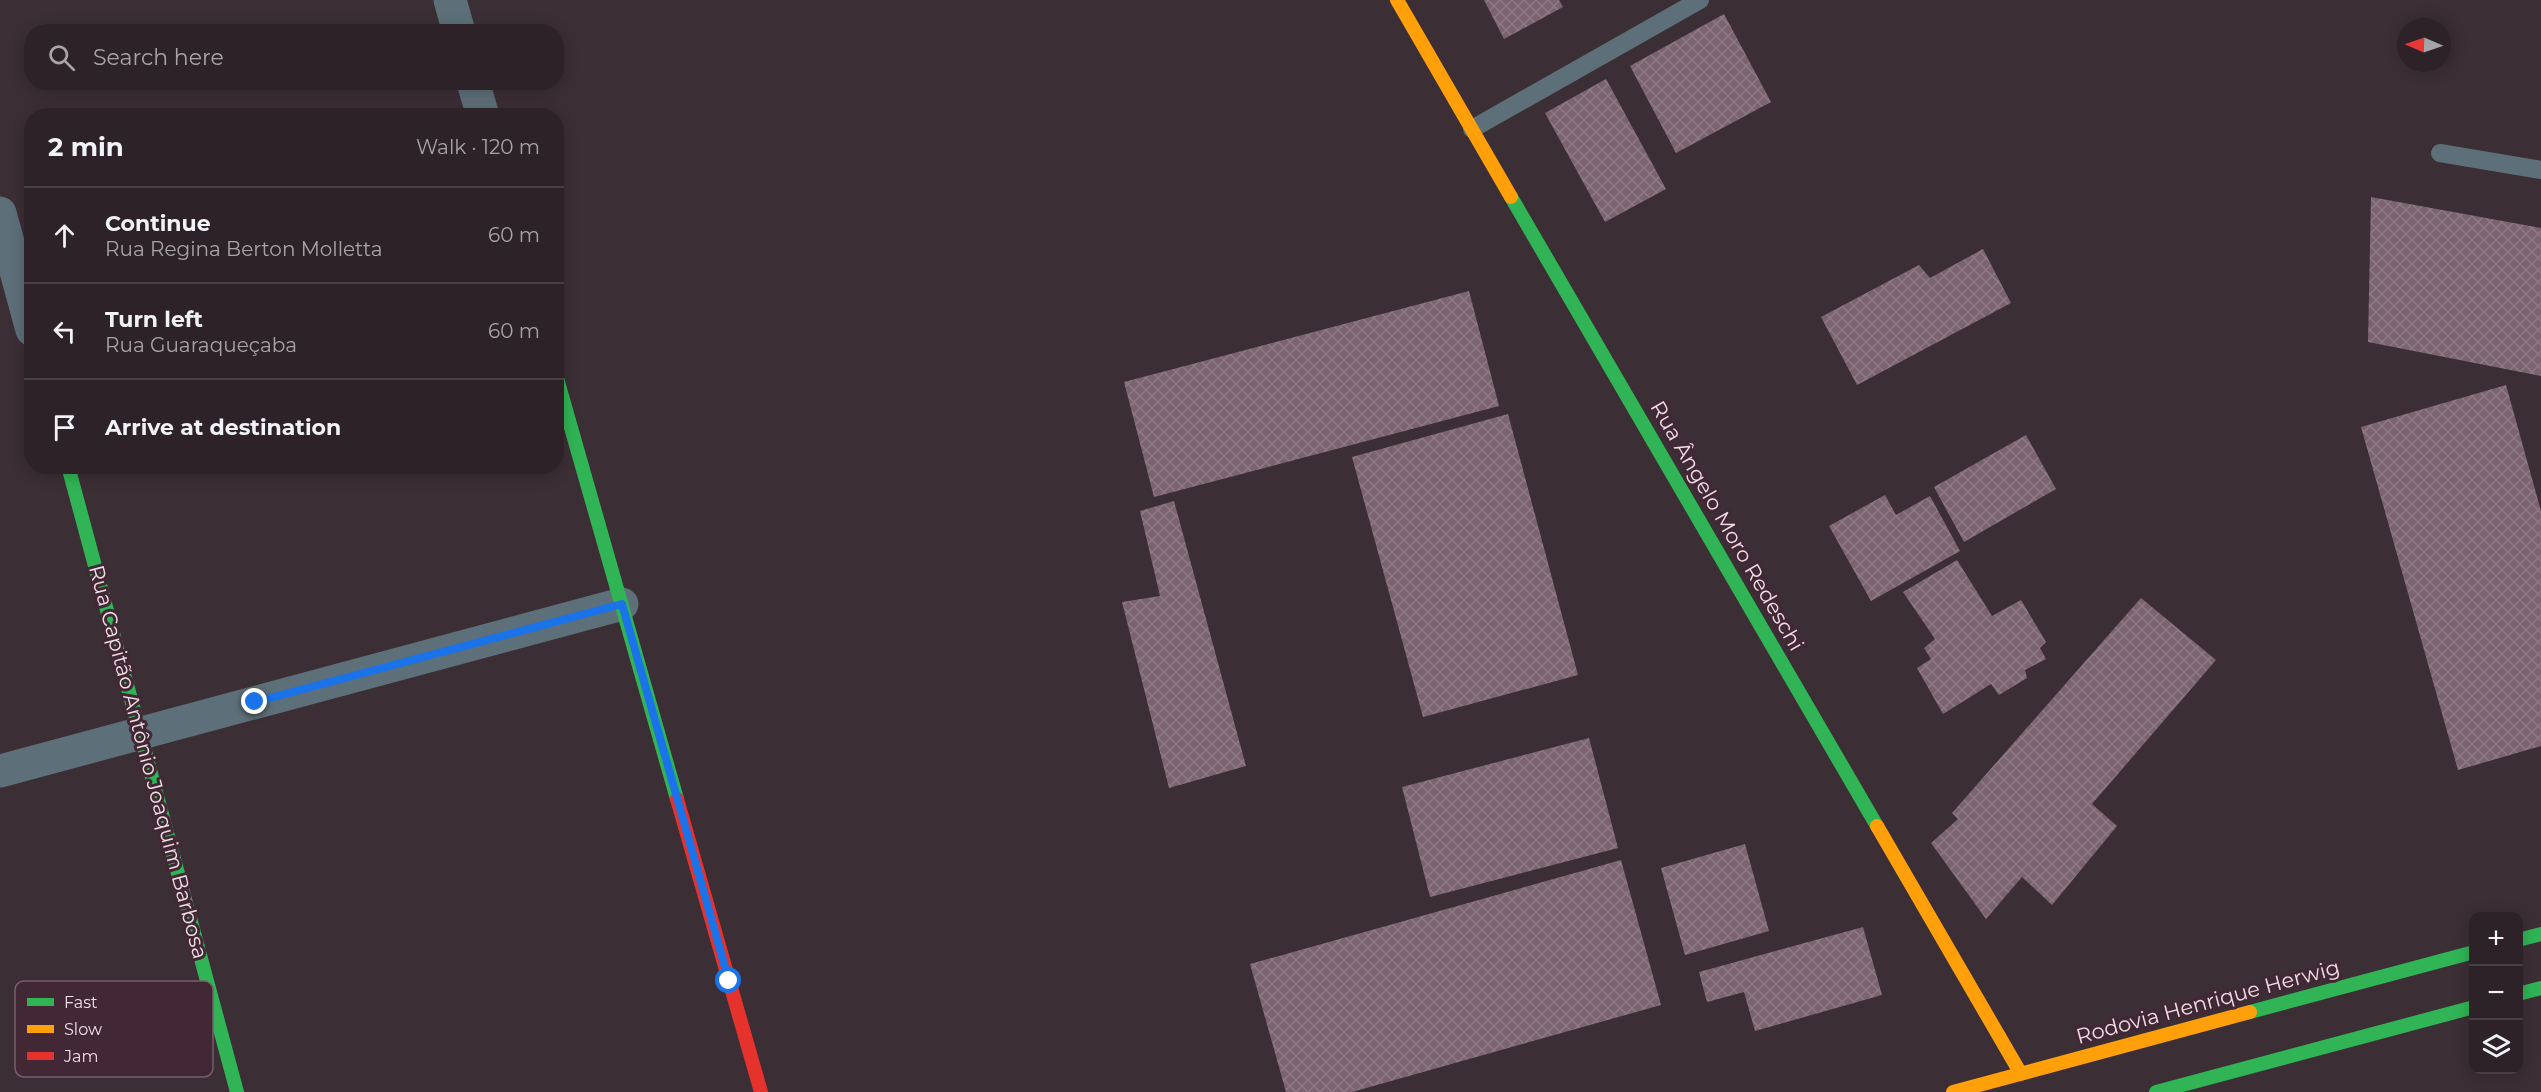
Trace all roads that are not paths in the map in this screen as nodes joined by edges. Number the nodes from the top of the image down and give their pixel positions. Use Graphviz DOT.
graph roads {
  1 [pos="450,0"];
  2 [pos="1397,0"];
  3 [pos="1701,0"];
  4 [pos="457,24"];
  5 [pos="475,90"];
  6 [pos="481,108"];
  7 [pos="1472,129"];
  8 [pos="2440,153"];
  9 [pos="2541,170"];
  10 [pos="0,213"];
  11 [pos="24,301"];
  12 [pos="564,403"];
  13 [pos="70,474"];
  14 [pos="622,604"];
  15 [pos="140,733"];
  16 [pos="0,771"];
  17 [pos="2541,934"];
  18 [pos="2523,939"];
  19 [pos="2469,953"];
  20 [pos="207,981"];
  21 [pos="2541,988"];
  22 [pos="2523,993"];
  23 [pos="213,1003"];
  24 [pos="2469,1007"];
  25 [pos="2021,1074"];
  26 [pos="237,1092"];
  27 [pos="761,1092"];
  28 [pos="1953,1092"];
  29 [pos="2156,1092"];
  1 -- 4 [label="street"];
  2 -- 7 [label="main road, Rua Ângelo Moro Redeschi"];
  3 -- 7 [label="lane"];
  5 -- 6 [label="street"];
  7 -- 25 [label="main road, Rua Ângelo Moro Redeschi"];
  8 -- 9 [label="lane"];
  10 -- 11 [label="street"];
  12 -- 14 [label="main road"];
  13 -- 15 [label="main road, Rua Capitão Antônio Joaquim Barbosa"];
  14 -- 15 [label="street"];
  14 -- 27 [label="main road"];
  15 -- 16 [label="street"];
  15 -- 20 [label="main road, Rua Capitão Antônio Joaquim Barbosa"];
  17 -- 18 [label="main road"];
  19 -- 25 [label="main road, Rodovia Henrique Herwig"];
  21 -- 22 [label="main road"];
  23 -- 26 [label="main road, Rua Capitão Antônio Joaquim Barbosa"];
  24 -- 29 [label="main road"];
  25 -- 28 [label="main road, Rodovia Henrique Herwig"];
}
